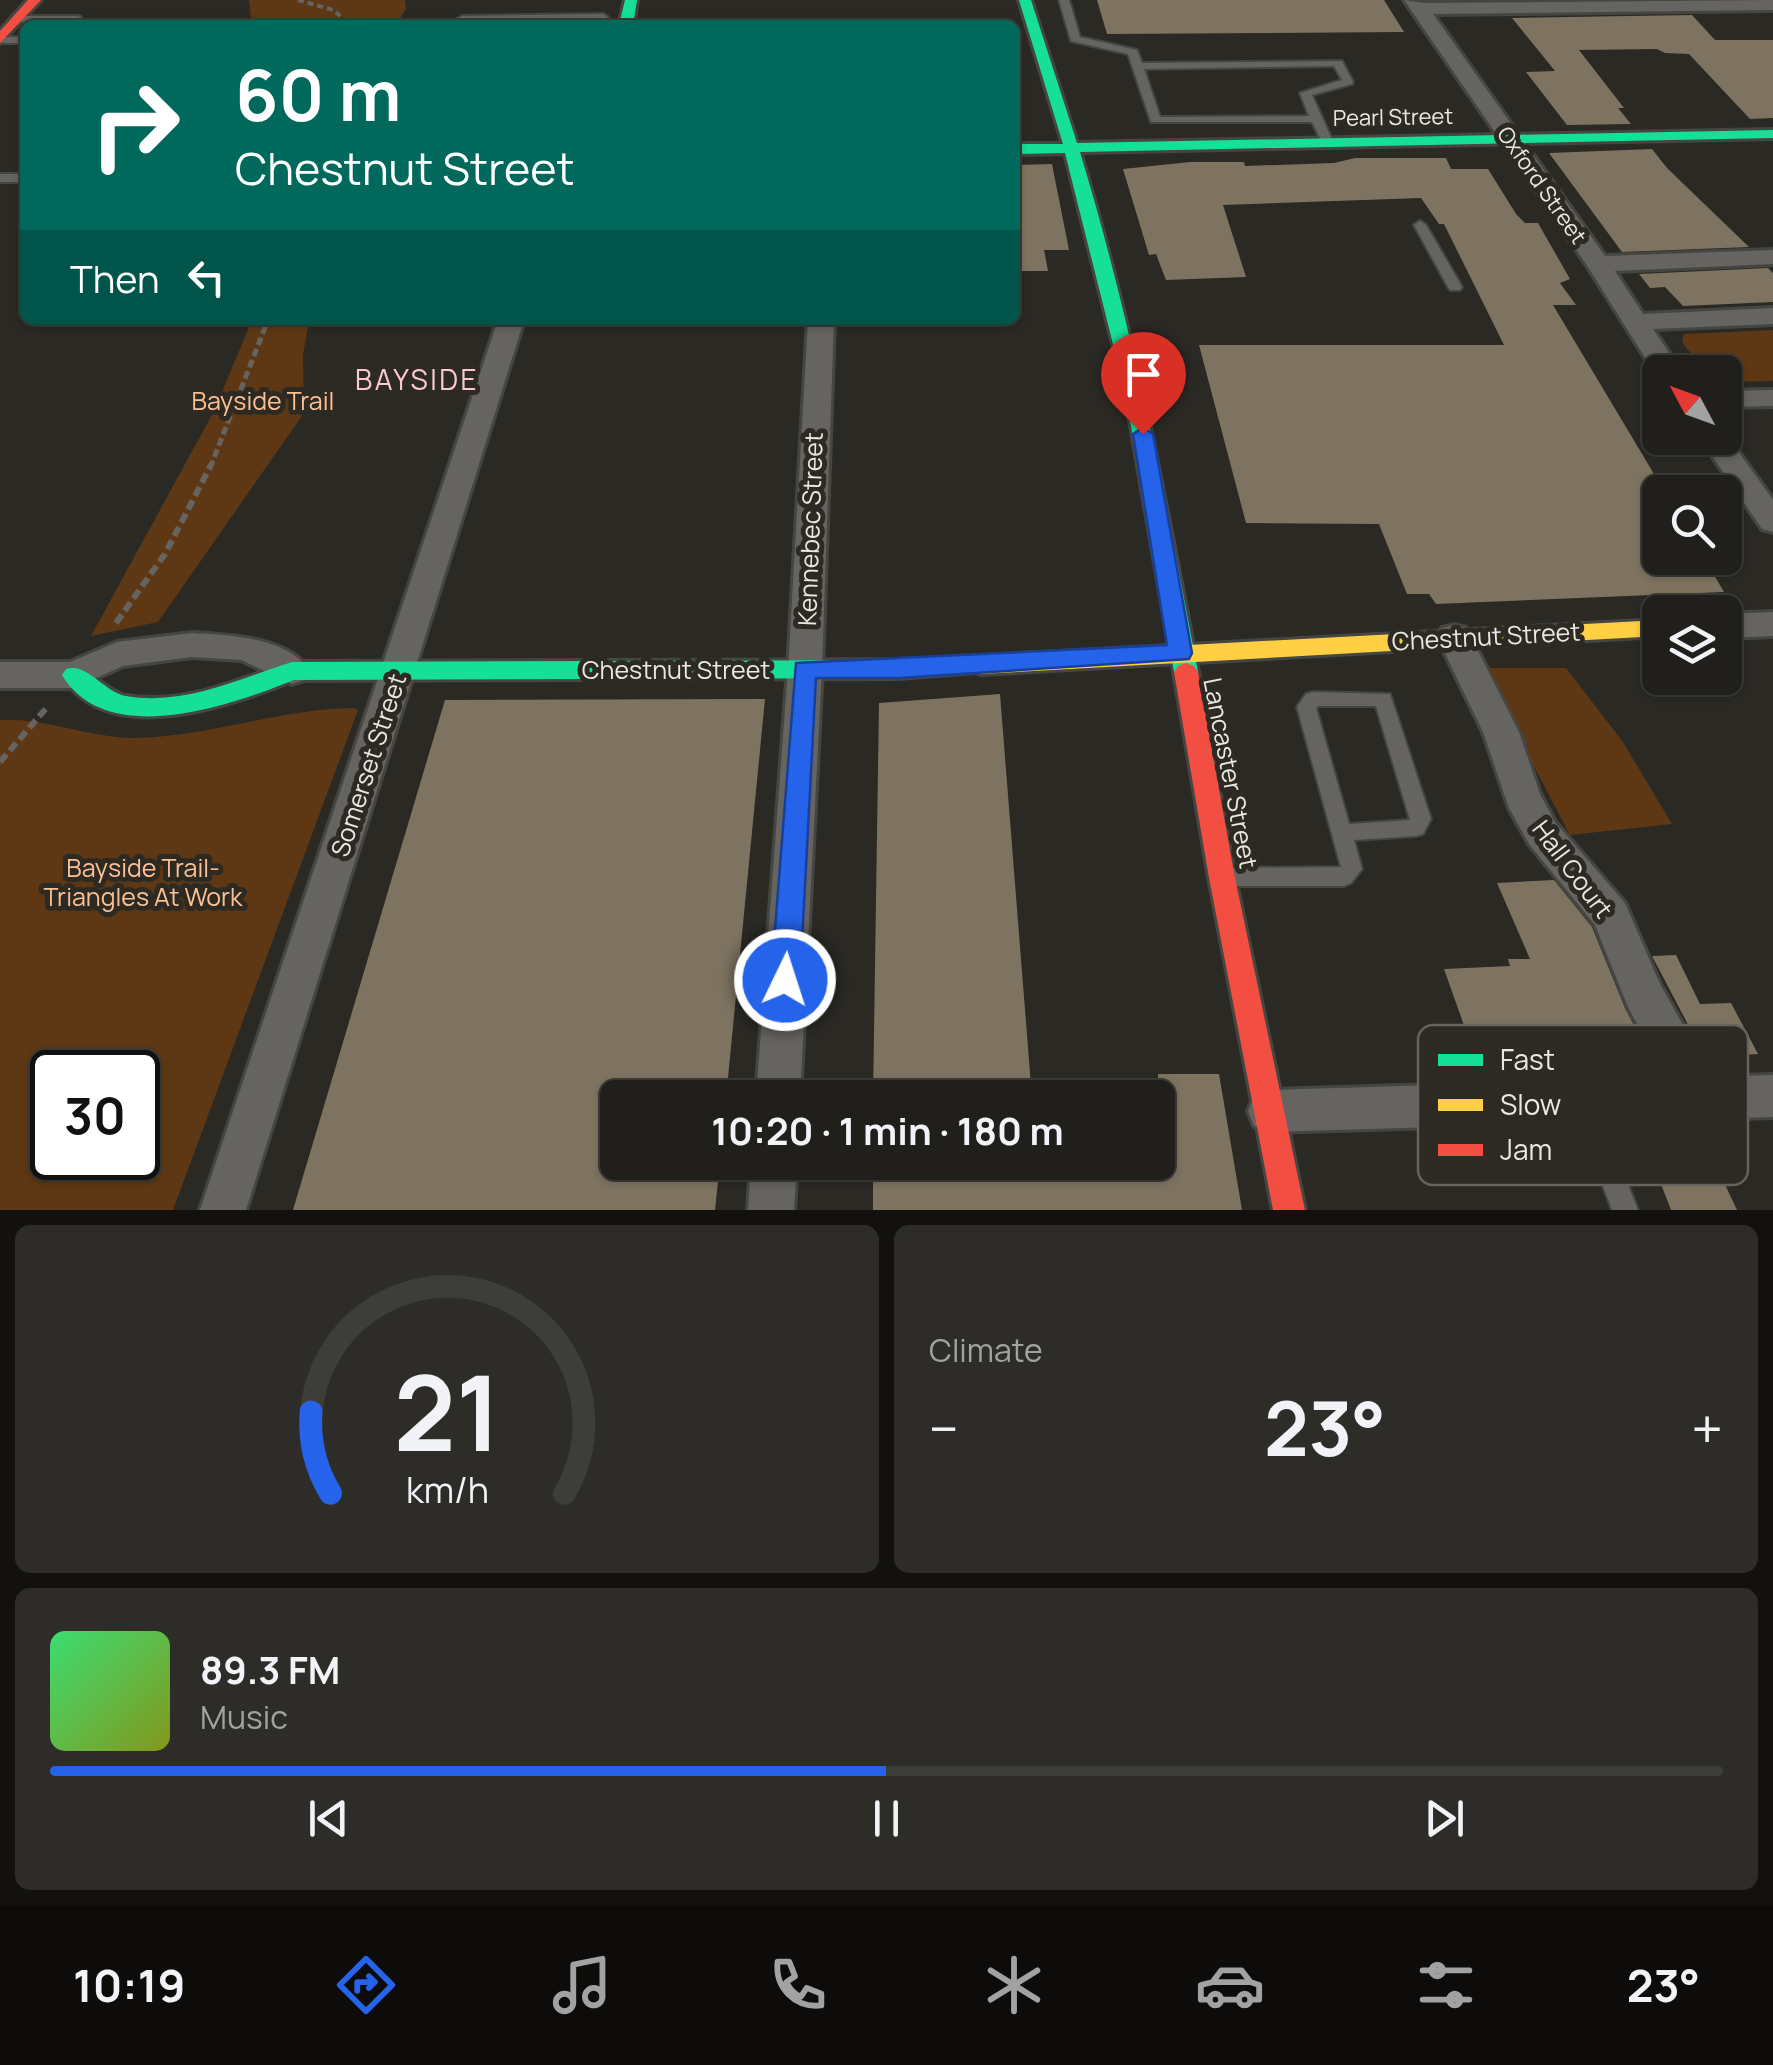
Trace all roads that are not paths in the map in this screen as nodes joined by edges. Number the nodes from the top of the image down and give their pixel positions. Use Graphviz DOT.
graph roads {
  1 [pos="48,0"];
  2 [pos="1025,0"];
  3 [pos="1064,0"];
  4 [pos="1662,3"];
  5 [pos="1416,4"];
  6 [pos="1484,4"];
  7 [pos="1773,4"];
  8 [pos="602,14"];
  9 [pos="26,18"];
  10 [pos="77,19"];
  11 [pos="462,19"];
  12 [pos="20,23"];
  13 [pos="0,39"];
  14 [pos="1138,66"];
  15 [pos="1316,119"];
  16 [pos="1773,134"];
  17 [pos="1510,138"];
  18 [pos="1328,144"];
  19 [pos="1073,148"];
  20 [pos="1020,150"];
  21 [pos="1420,225"];
  22 [pos="1773,258"];
  23 [pos="1598,264"];
  24 [pos="1455,287"];
  25 [pos="1773,316"];
  26 [pos="1636,322"];
  27 [pos="509,325"];
  28 [pos="821,325"];
  29 [pos="1657,355"];
  30 [pos="1773,398"];
  31 [pos="1742,399"];
  32 [pos="1726,455"];
  33 [pos="1773,522"];
  34 [pos="1773,624"];
  35 [pos="1742,625"];
  36 [pos="1642,629"];
  37 [pos="1454,636"];
  38 [pos="1180,653"];
  39 [pos="804,669"];
  40 [pos="399,670"];
  41 [pos="292,671"];
  42 [pos="0,675"];
  43 [pos="74,675"];
  44 [pos="1341,832"];
  45 [pos="1222,878"];
  46 [pos="1660,1025"];
  47 [pos="779,1080"];
  48 [pos="1773,1096"];
  49 [pos="1748,1097"];
  50 [pos="1418,1107"];
  51 [pos="1270,1111"];
  52 [pos="773,1180"];
  53 [pos="1615,1185"];
  54 [pos="222,1210"];
  55 [pos="771,1210"];
  56 [pos="1289,1210"];
  57 [pos="1624,1210"];
  1 -- 9 [label="street"];
  2 -- 19 [label="street, Lancaster Street"];
  3 -- 14 [label="lane"];
  4 -- 6 [label="street"];
  4 -- 7 [label="street"];
  5 -- 6 [label="street"];
  5 -- 17 [label="street, Oxford Street"];
  8 -- 11 [label="lane"];
  9 -- 10 [label="lane"];
  12 -- 13 [label="street"];
  14 -- 15 [label="lane"];
  14 -- 15 [label="lane"];
  15 -- 18 [label="lane"];
  16 -- 17 [label="street, Pearl Street"];
  17 -- 18 [label="street, Pearl Street"];
  17 -- 23 [label="street, Oxford Street"];
  18 -- 19 [label="street, Pearl Street"];
  19 -- 20 [label="street, Pearl Street"];
  19 -- 38 [label="street, Lancaster Street"];
  21 -- 24 [label="lane"];
  22 -- 23 [label="street"];
  23 -- 26 [label="street, Oxford Street"];
  25 -- 26 [label="street"];
  26 -- 29 [label="street, Oxford Street"];
  27 -- 40 [label="street, Somerset Street"];
  28 -- 39 [label="street, Kennebec Street"];
  30 -- 31 [label="street"];
  32 -- 33 [label="street"];
  34 -- 35 [label="street"];
  36 -- 37 [label="street, Chestnut Street"];
  37 -- 38 [label="street, Chestnut Street"];
  37 -- 46 [label="street, Hall Court"];
  38 -- 39 [label="street, Chestnut Street"];
  38 -- 45 [label="street, Lancaster Street"];
  39 -- 40 [label="street, Chestnut Street"];
  39 -- 47 [label="street, Kennebec Street"];
  40 -- 41 [label="street, Chestnut Street"];
  40 -- 54 [label="street, Somerset Street"];
  41 -- 43 [label="street, Chestnut Street"];
  41 -- 43 [label="street, Chestnut Street"];
  42 -- 43 [label="street, Chestnut Street"];
  44 -- 44 [label="lane"];
  44 -- 45 [label="lane"];
  45 -- 51 [label="street, Lancaster Street"];
  48 -- 49 [label="street"];
  50 -- 51 [label="street"];
  51 -- 56 [label="street, Lancaster Street"];
  52 -- 55 [label="street"];
  53 -- 57 [label="lane"];
}
